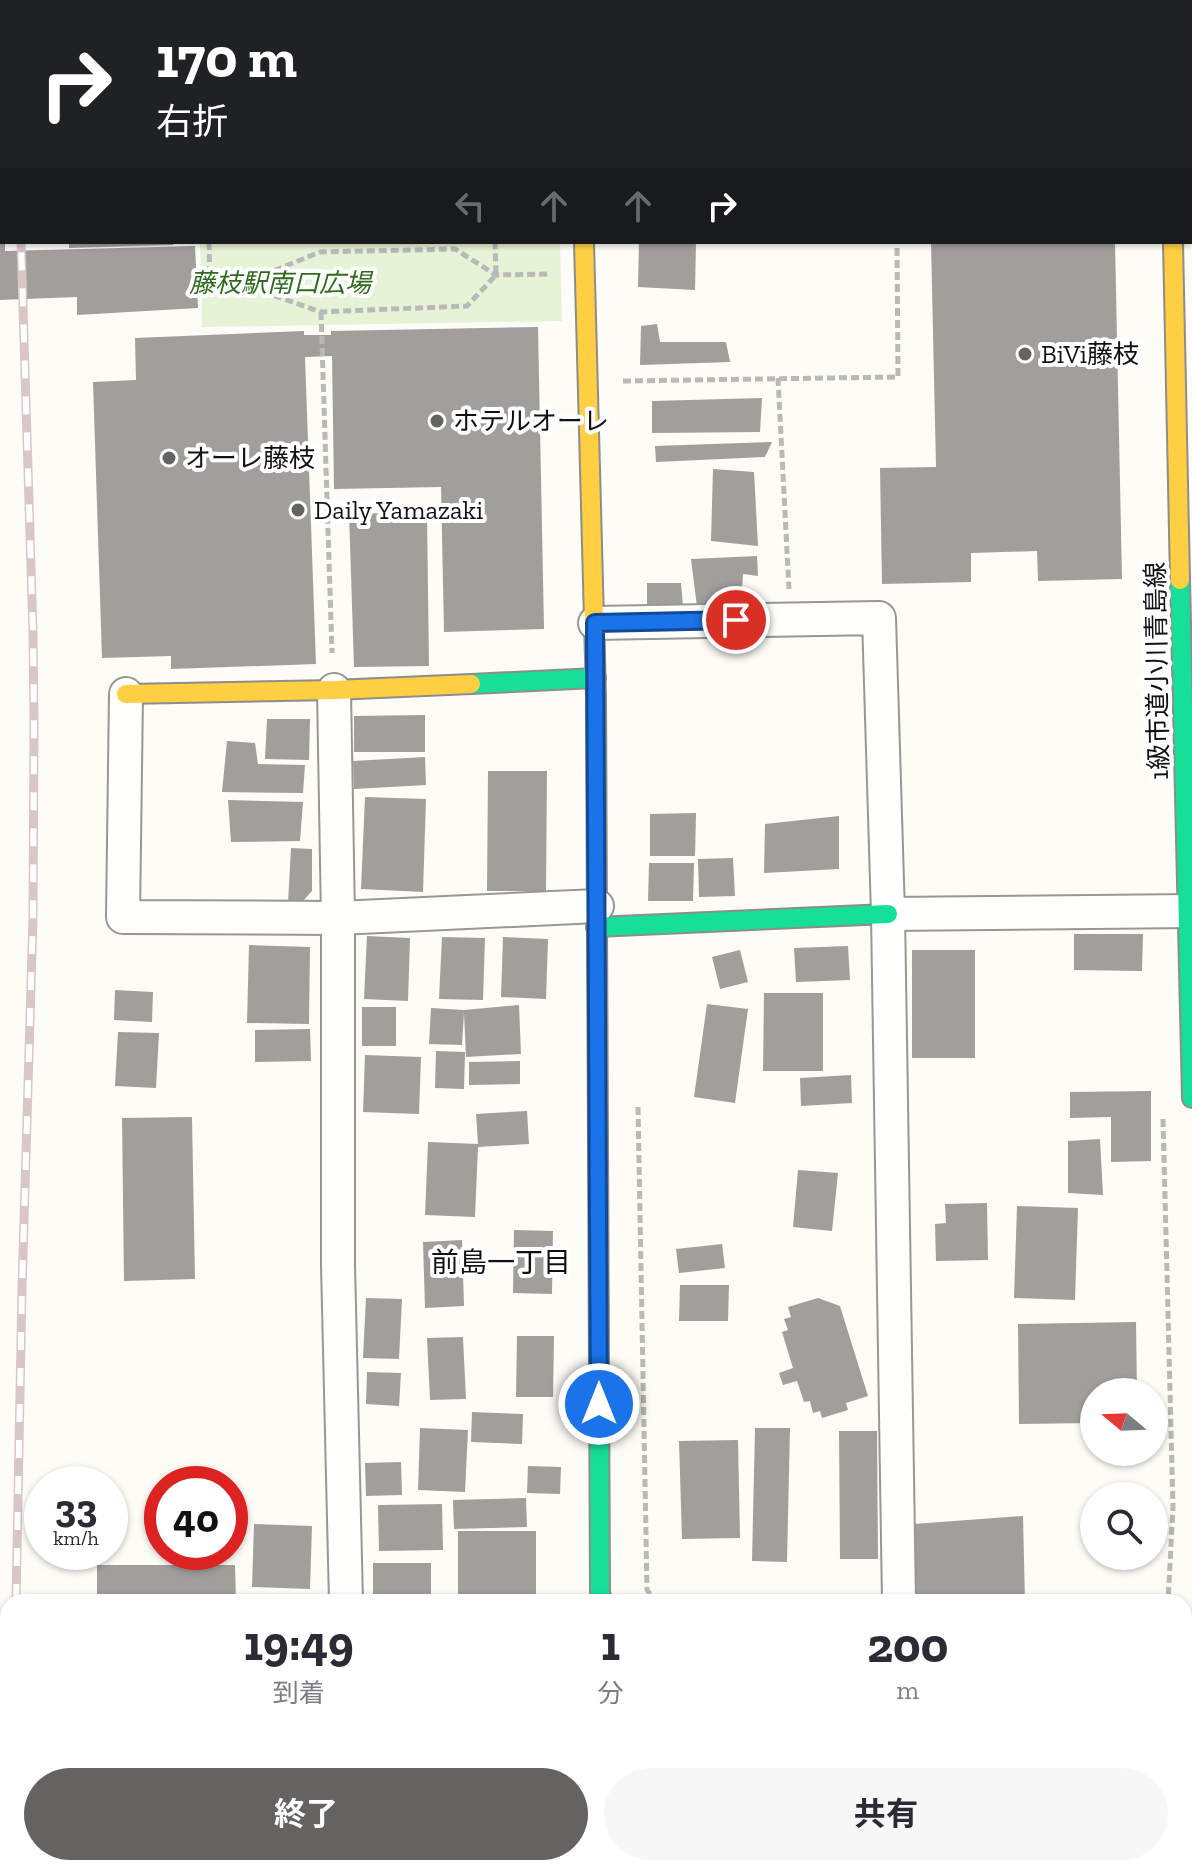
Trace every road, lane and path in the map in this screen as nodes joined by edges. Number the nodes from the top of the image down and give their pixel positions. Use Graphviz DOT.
graph roads {
  1 [pos="209,244"];
  2 [pos="495,244"];
  3 [pos="584,244"];
  4 [pos="897,244"];
  5 [pos="1173,244"];
  6 [pos="551,274"];
  7 [pos="496,275"];
  8 [pos="241,284"];
  9 [pos="321,312"];
  10 [pos="778,378"];
  11 [pos="622,381"];
  12 [pos="791,619"];
  13 [pos="595,623"];
  14 [pos="596,678"];
  15 [pos="334,690"];
  16 [pos="126,694"];
  17 [pos="1190,911"];
  18 [pos="888,914"];
  19 [pos="597,916"];
  20 [pos="338,918"];
  21 [pos="1192,1098"];
  22 [pos="638,1099"];
  23 [pos="1163,1115"];
  24 [pos="346,1594"];
  25 [pos="600,1594"];
  26 [pos="650,1594"];
  27 [pos="899,1594"];
  28 [pos="1168,1594"];
  1 -- 8 [label="path"];
  2 -- 7 [label="path"];
  3 -- 13 [label="street"];
  4 -- 10 [label="path"];
  5 -- 17 [label="street, 1級市道小川青島線"];
  6 -- 7 [label="path"];
  7 -- 8 [label="path"];
  7 -- 9 [label="path"];
  8 -- 9 [label="path"];
  9 -- 15 [label="path"];
  10 -- 11 [label="path"];
  10 -- 12 [label="path"];
  12 -- 13 [label="street"];
  12 -- 18 [label="street"];
  13 -- 14 [label="street"];
  14 -- 15 [label="street"];
  14 -- 19 [label="street"];
  15 -- 16 [label="street"];
  15 -- 20 [label="street"];
  16 -- 20 [label="street"];
  17 -- 18 [label="street"];
  17 -- 21 [label="street, 1級市道小川青島線"];
  18 -- 19 [label="street"];
  18 -- 27 [label="street"];
  19 -- 20 [label="street"];
  19 -- 25 [label="street"];
  20 -- 24 [label="street"];
  22 -- 26 [label="path"];
  23 -- 28 [label="path"];
}
